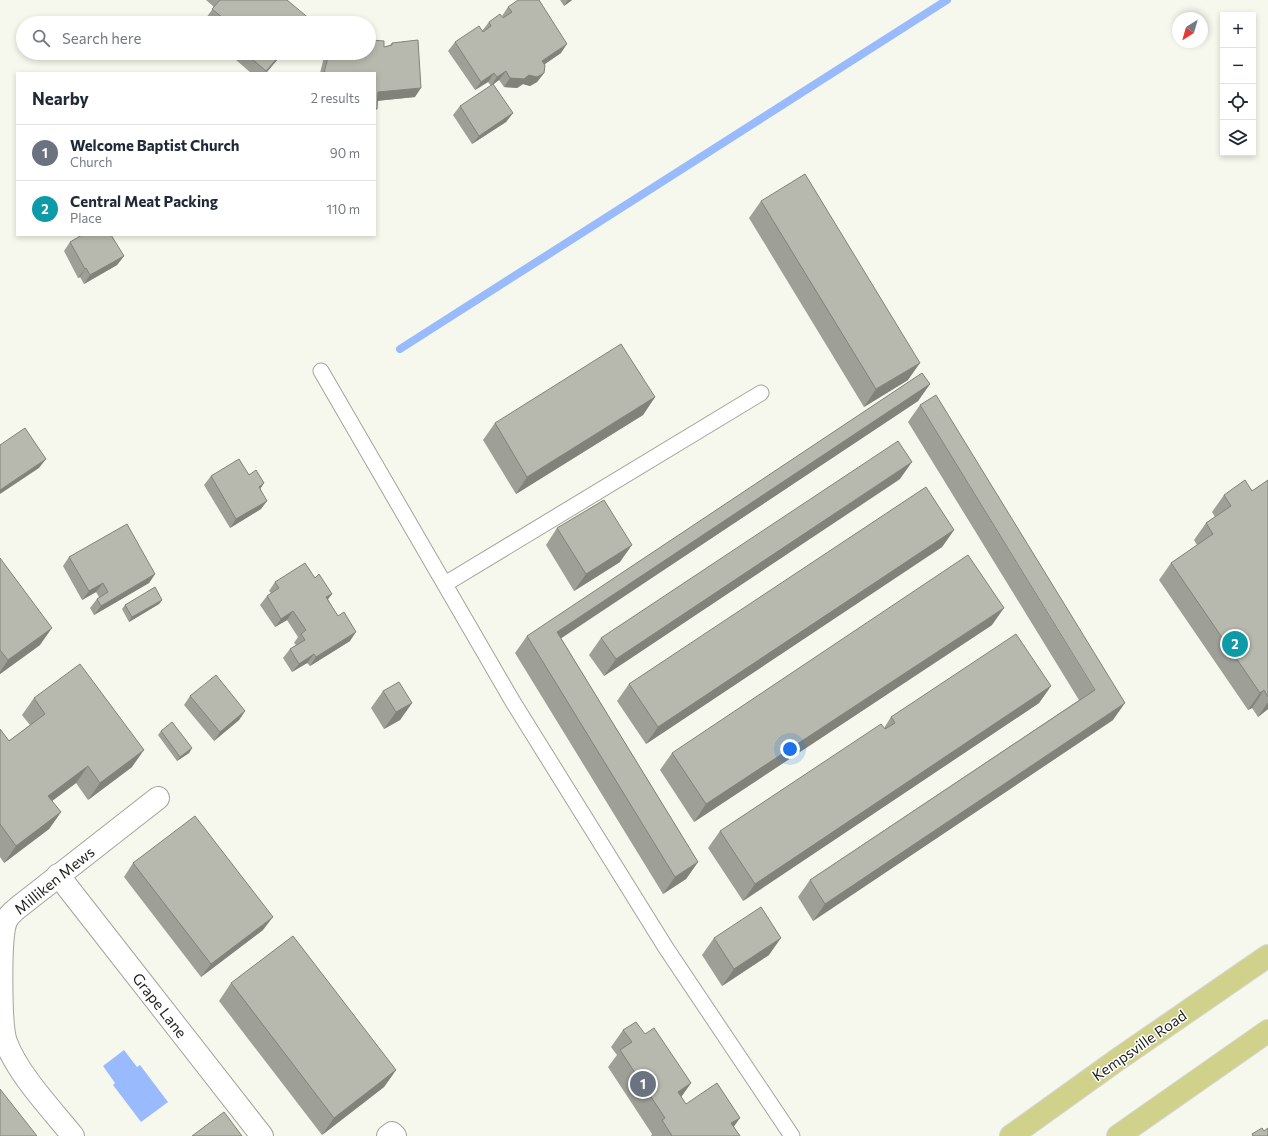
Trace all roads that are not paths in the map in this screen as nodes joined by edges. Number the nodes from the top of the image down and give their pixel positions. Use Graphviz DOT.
graph roads {
  1 [pos="321,371"];
  2 [pos="761,393"];
  3 [pos="445,584"];
  4 [pos="158,798"];
  5 [pos="58,875"];
  6 [pos="2,920"];
  7 [pos="1268,956"];
  8 [pos="1268,1031"];
  9 [pos="73,1136"];
  10 [pos="262,1136"];
  11 [pos="792,1136"];
  12 [pos="1011,1136"];
  13 [pos="1118,1136"];
  1 -- 3 [label="lane"];
  2 -- 3 [label="lane"];
  3 -- 11 [label="lane"];
  4 -- 5 [label="street, Milliken Mews"];
  5 -- 6 [label="street, Milliken Mews"];
  5 -- 10 [label="street, Grape Lane"];
  6 -- 9 [label="street, Milliken Mews"];
  7 -- 12 [label="main road, Kempsville Road"];
  8 -- 13 [label="main road"];
}
